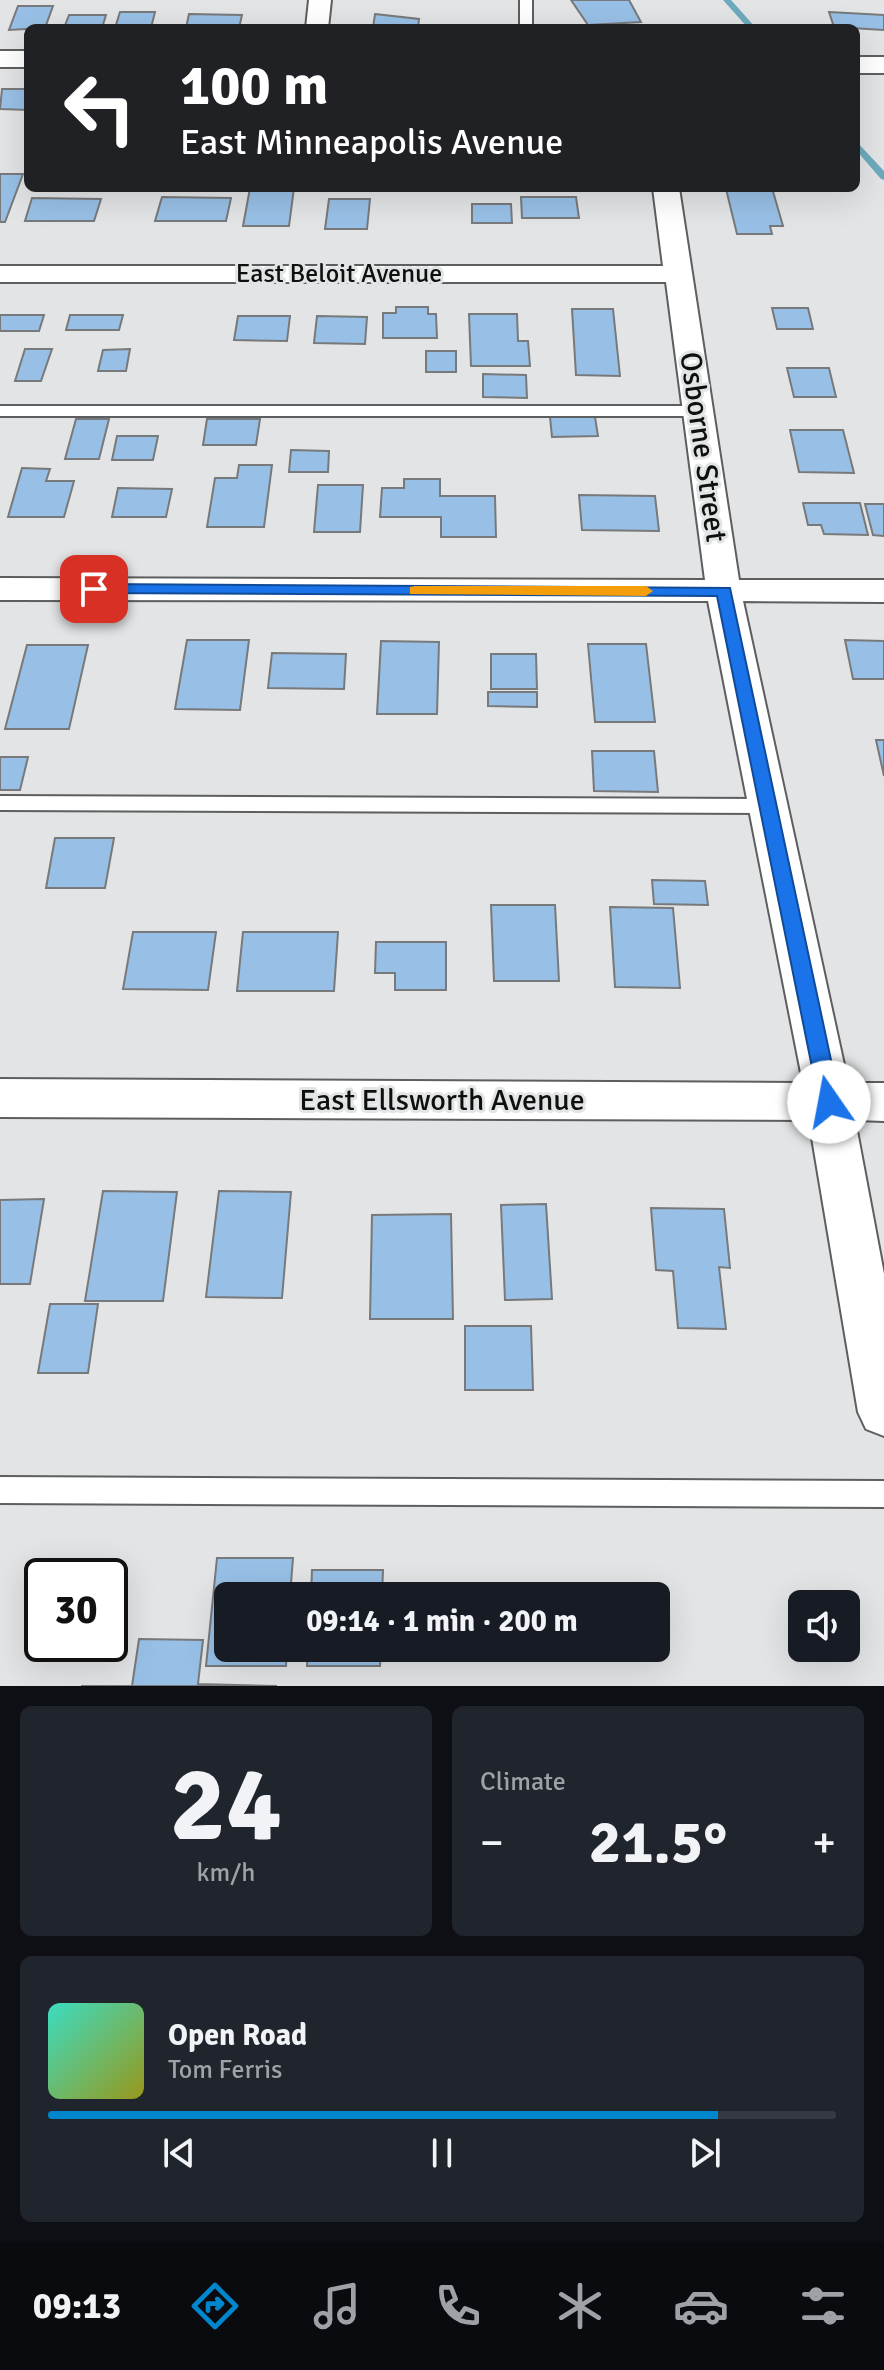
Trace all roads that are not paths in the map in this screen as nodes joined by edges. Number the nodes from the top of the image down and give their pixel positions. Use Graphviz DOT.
graph roads {
  1 [pos="320,0"];
  2 [pos="526,0"];
  3 [pos="317,24"];
  4 [pos="526,24"];
  5 [pos="0,59"];
  6 [pos="24,59"];
  7 [pos="860,65"];
  8 [pos="884,65"];
  9 [pos="667,192"];
  10 [pos="0,274"];
  11 [pos="677,274"];
  12 [pos="0,411"];
  13 [pos="698,411"];
  14 [pos="0,589"];
  15 [pos="884,591"];
  16 [pos="724,592"];
  17 [pos="0,803"];
  18 [pos="768,806"];
  19 [pos="0,1098"];
  20 [pos="829,1102"];
  21 [pos="884,1102"];
  22 [pos="884,1412"];
  23 [pos="0,1490"];
  24 [pos="884,1494"];
  1 -- 3 [label="street"];
  2 -- 4 [label="lane"];
  5 -- 6 [label="street"];
  7 -- 8 [label="street"];
  9 -- 11 [label="street, Osborne Street"];
  10 -- 11 [label="street, East Beloit Avenue"];
  11 -- 13 [label="street, Osborne Street"];
  12 -- 13 [label="lane"];
  13 -- 16 [label="street, Osborne Street"];
  14 -- 16 [label="street"];
  15 -- 16 [label="street"];
  16 -- 18 [label="street, Osborne Street"];
  17 -- 18 [label="lane"];
  18 -- 20 [label="street, Osborne Street"];
  19 -- 20 [label="street, East Ellsworth Avenue"];
  20 -- 21 [label="street, East Ellsworth Avenue"];
  20 -- 22 [label="street, Osborne Street"];
  23 -- 24 [label="lane"];
}
